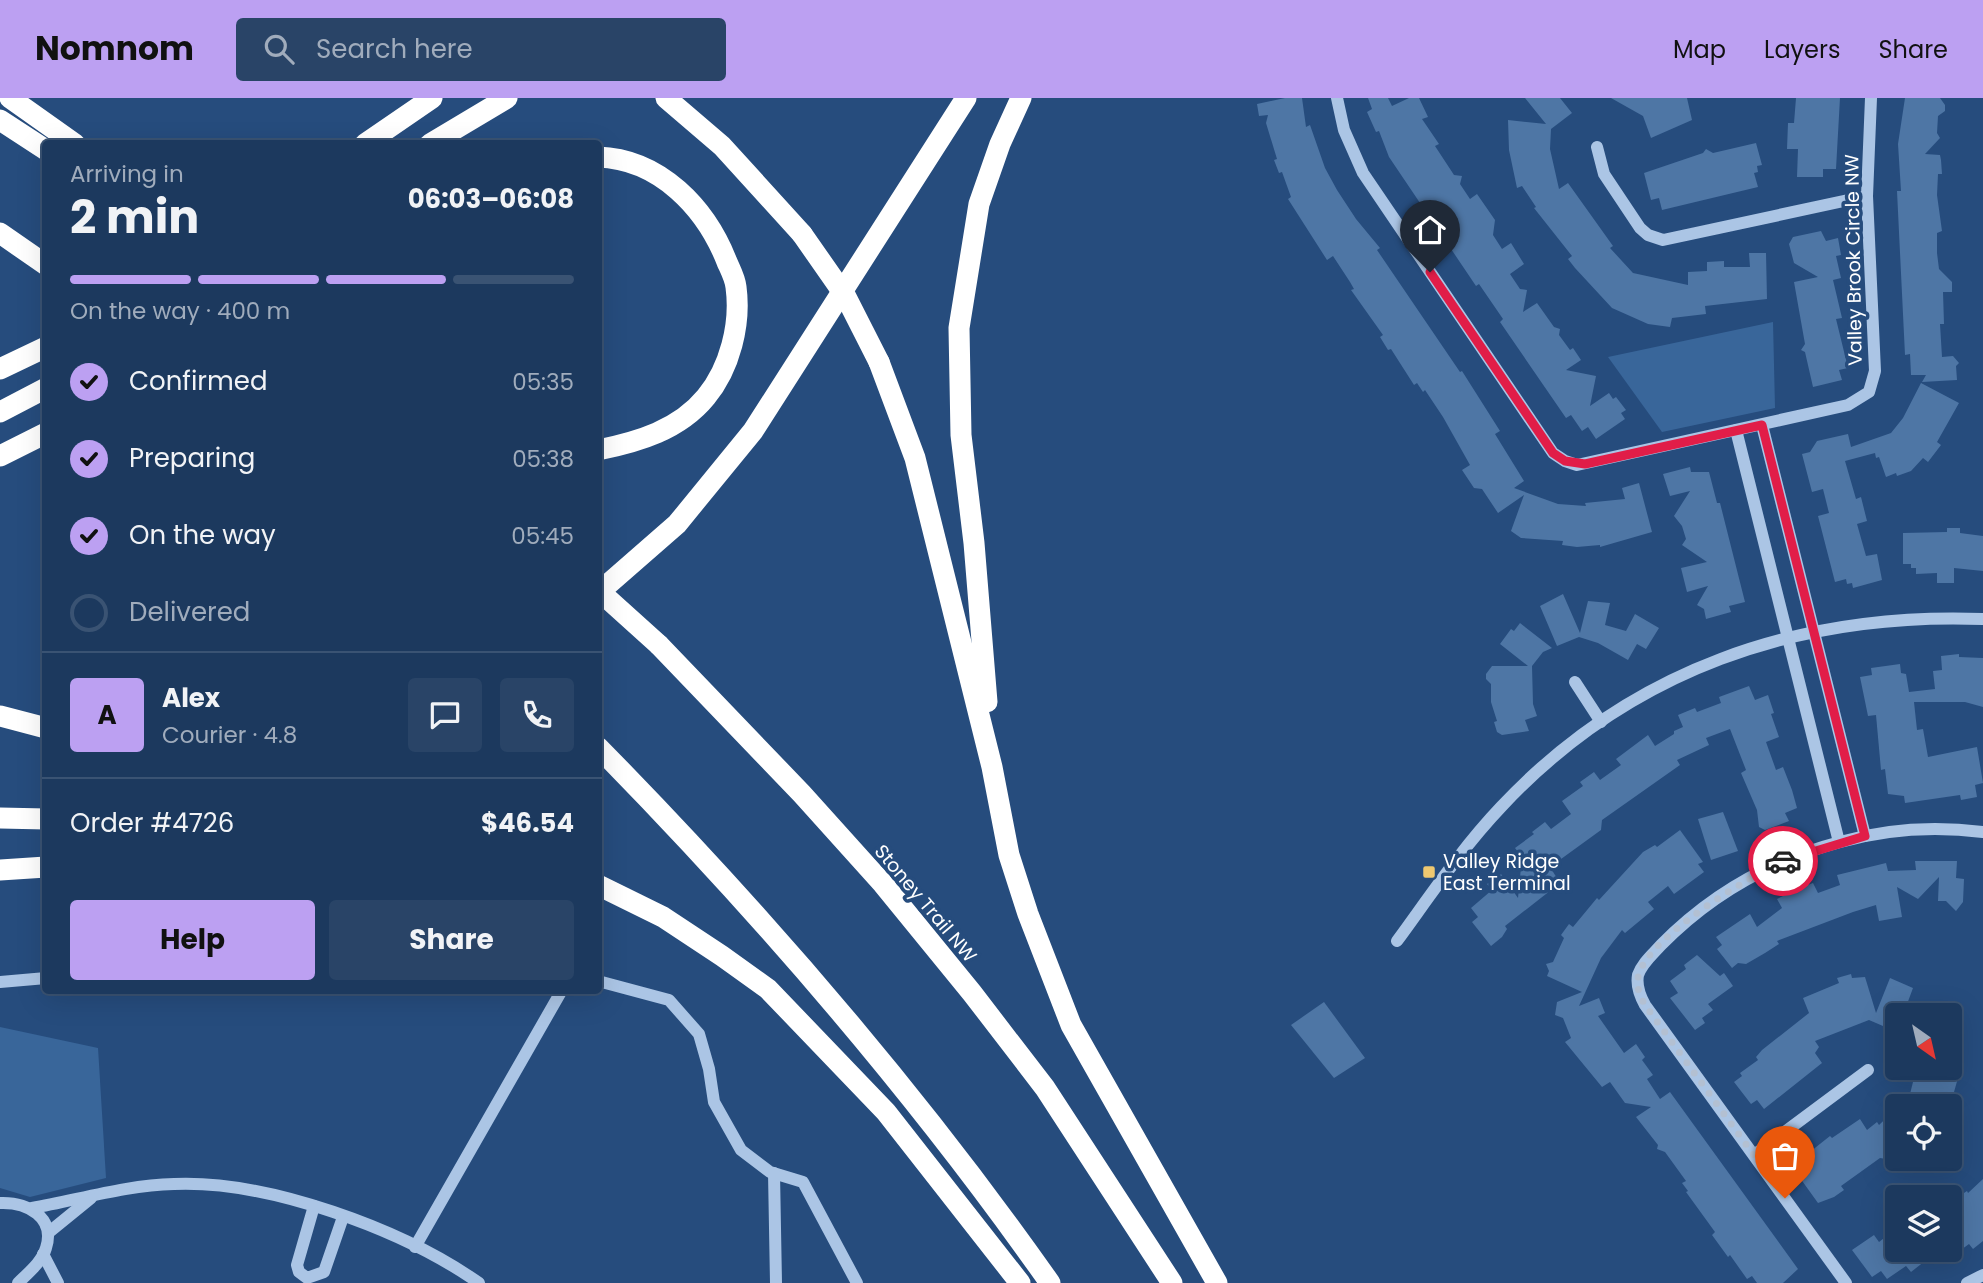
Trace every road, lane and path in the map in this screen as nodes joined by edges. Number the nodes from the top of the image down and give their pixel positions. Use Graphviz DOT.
graph roads {
  1 [pos="10,98"];
  2 [pos="432,98"];
  3 [pos="507,98"];
  4 [pos="666,98"];
  5 [pos="966,98"];
  6 [pos="1021,98"];
  7 [pos="1337,98"];
  8 [pos="1871,98"];
  9 [pos="0,120"];
  10 [pos="69,140"];
  11 [pos="371,140"];
  12 [pos="437,140"];
  13 [pos="42,147"];
  14 [pos="1597,148"];
  15 [pos="602,157"];
  16 [pos="1867,195"];
  17 [pos="0,233"];
  18 [pos="41,262"];
  19 [pos="42,349"];
  20 [pos="0,369"];
  21 [pos="42,390"];
  22 [pos="0,412"];
  23 [pos="1762,425"];
  24 [pos="1736,430"];
  25 [pos="42,435"];
  26 [pos="602,449"];
  27 [pos="0,456"];
  28 [pos="602,589"];
  29 [pos="602,595"];
  30 [pos="1983,619"];
  31 [pos="1814,630"];
  32 [pos="1788,636"];
  33 [pos="1575,682"];
  34 [pos="0,716"];
  35 [pos="1601,722"];
  36 [pos="42,727"];
  37 [pos="602,751"];
  38 [pos="992,767"];
  39 [pos="0,818"];
  40 [pos="42,819"];
  41 [pos="1983,832"];
  42 [pos="1865,836"];
  43 [pos="1839,842"];
  44 [pos="42,867"];
  45 [pos="0,870"];
  46 [pos="602,887"];
  47 [pos="1396,941"];
  48 [pos="42,978"];
  49 [pos="0,982"];
  50 [pos="602,982"];
  51 [pos="560,994"];
  52 [pos="1868,1070"];
  53 [pos="1754,1155"];
  54 [pos="774,1173"];
  55 [pos="92,1198"];
  56 [pos="0,1203"];
  57 [pos="314,1206"];
  58 [pos="32,1208"];
  59 [pos="343,1217"];
  60 [pos="48,1233"];
  61 [pos="415,1247"];
  62 [pos="43,1254"];
  63 [pos="1983,1275"];
  64 [pos="18,1283"];
  65 [pos="58,1283"];
  66 [pos="479,1283"];
  67 [pos="776,1283"];
  68 [pos="857,1283"];
  69 [pos="1020,1283"];
  70 [pos="1049,1283"];
  71 [pos="1172,1283"];
  72 [pos="1217,1283"];
  73 [pos="1846,1283"];
  74 [pos="1967,1283"];
  1 -- 10 [label="highway"];
  2 -- 11 [label="highway"];
  3 -- 12 [label="highway"];
  4 -- 38 [label="highway, bridge"];
  5 -- 28 [label="highway"];
  6 -- 38 [label="highway"];
  7 -- 24 [label="street, Valley Brook Circle NW"];
  8 -- 16 [label="street, Valley Brook Circle NW"];
  9 -- 13 [label="highway"];
  14 -- 16 [label="street"];
  15 -- 26 [label="highway"];
  16 -- 23 [label="street, Valley Brook Circle NW"];
  17 -- 18 [label="highway"];
  19 -- 20 [label="highway"];
  21 -- 22 [label="highway"];
  23 -- 24 [label="street, Valley Brook Circle NW"];
  23 -- 31 [label="street"];
  24 -- 32 [label="street"];
  25 -- 27 [label="highway"];
  29 -- 71 [label="highway, Stoney Trail NW, bridge"];
  30 -- 31 [label="street"];
  31 -- 32 [label="street"];
  31 -- 42 [label="street"];
  32 -- 35 [label="street"];
  32 -- 43 [label="street"];
  33 -- 35 [label="street"];
  34 -- 36 [label="highway"];
  35 -- 47 [label="street"];
  37 -- 70 [label="highway"];
  38 -- 72 [label="highway"];
  39 -- 40 [label="highway"];
  41 -- 42 [label="street"];
  42 -- 43 [label="street"];
  43 -- 53 [label="street"];
  44 -- 45 [label="highway"];
  46 -- 69 [label="highway"];
  48 -- 49 [label="street"];
  50 -- 54 [label="street"];
  51 -- 61 [label="street"];
  52 -- 53 [label="street"];
  53 -- 73 [label="street"];
  54 -- 67 [label="street"];
  54 -- 68 [label="street"];
  55 -- 57 [label="street"];
  55 -- 58 [label="street"];
  55 -- 60 [label="street"];
  56 -- 58 [label="street"];
  57 -- 59 [label="street"];
  57 -- 59 [label="street"];
  58 -- 60 [label="street"];
  59 -- 61 [label="street"];
  60 -- 62 [label="street"];
  61 -- 66 [label="street"];
  62 -- 64 [label="street"];
  62 -- 65 [label="street"];
  63 -- 74 [label="street"];
}
